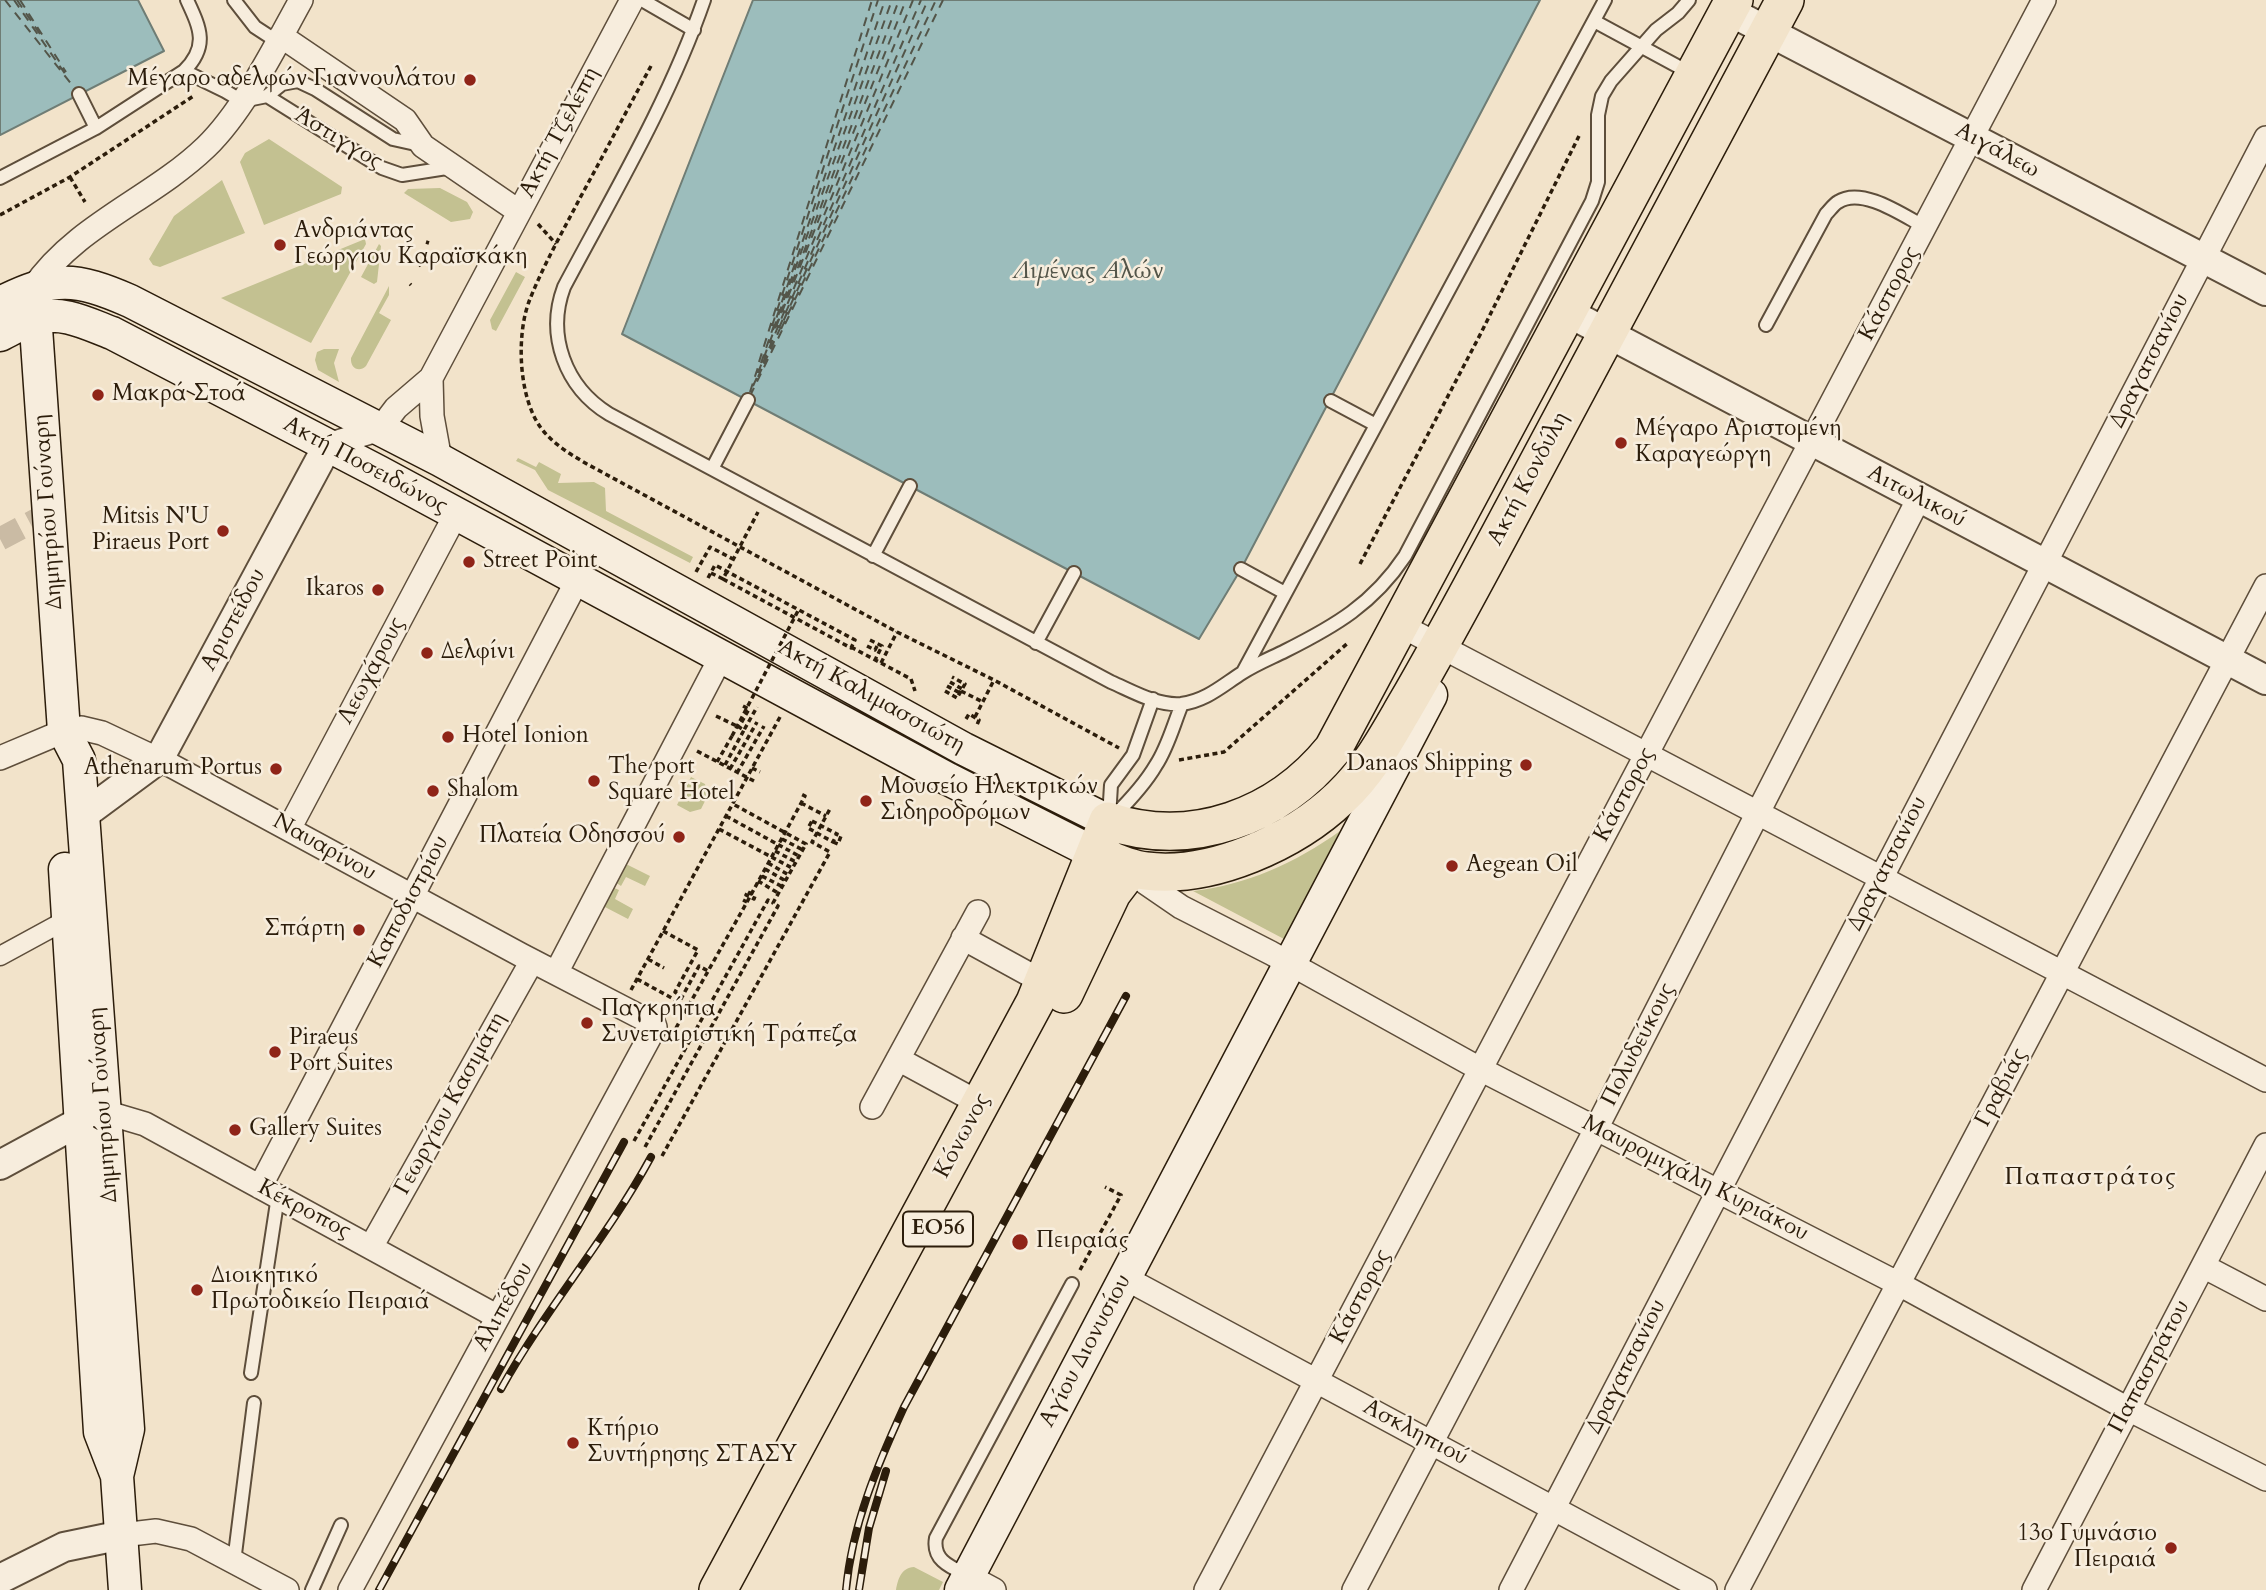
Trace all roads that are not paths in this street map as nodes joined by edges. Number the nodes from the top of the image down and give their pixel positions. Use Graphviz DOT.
graph roads {
  1 [pos="187,0"];
  2 [pos="234,0"];
  3 [pos="301,0"];
  4 [pos="632,0"];
  5 [pos="642,0"];
  6 [pos="704,0"];
  7 [pos="1605,0"];
  8 [pos="1689,0"];
  9 [pos="1786,0"];
  10 [pos="2044,0"];
  11 [pos="1731,5"];
  12 [pos="1594,21"];
  13 [pos="694,30"];
  14 [pos="1769,32"];
  15 [pos="280,39"];
  16 [pos="1640,48"];
  17 [pos="184,71"];
  18 [pos="1694,75"];
  19 [pos="79,94"];
  20 [pos="267,96"];
  21 [pos="242,101"];
  22 [pos="96,128"];
  23 [pos="1972,138"];
  24 [pos="2266,138"];
  25 [pos="423,146"];
  26 [pos="453,167"];
  27 [pos="0,178"];
  28 [pos="518,211"];
  29 [pos="1925,227"];
  30 [pos="2203,258"];
  31 [pos="2266,291"];
  32 [pos="0,303"];
  33 [pos="34,303"];
  34 [pos="1567,312"];
  35 [pos="1766,325"];
  36 [pos="1607,334"];
  37 [pos="0,335"];
  38 [pos="430,378"];
  39 [pos="748,400"];
  40 [pos="1331,401"];
  41 [pos="1376,425"];
  42 [pos="380,429"];
  43 [pos="1812,442"];
  44 [pos="328,445"];
  45 [pos="440,460"];
  46 [pos="712,469"];
  47 [pos="911,486"];
  48 [pos="1919,498"];
  49 [pos="456,514"];
  50 [pos="873,556"];
  51 [pos="2044,564"];
  52 [pos="1241,569"];
  53 [pos="1074,573"];
  54 [pos="578,579"];
  55 [pos="2266,586"];
  56 [pos="1284,593"];
  57 [pos="1399,625"];
  58 [pos="1036,643"];
  59 [pos="1440,646"];
  60 [pos="721,657"];
  61 [pos="2227,660"];
  62 [pos="1242,673"];
  63 [pos="2266,680"];
  64 [pos="1153,699"];
  65 [pos="1182,704"];
  66 [pos="64,733"];
  67 [pos="1647,755"];
  68 [pos="0,758"];
  69 [pos="159,759"];
  70 [pos="1758,813"];
  71 [pos="82,816"];
  72 [pos="1108,821"];
  73 [pos="289,829"];
  74 [pos="1096,854"];
  75 [pos="1131,868"];
  76 [pos="1881,878"];
  77 [pos="412,896"];
  78 [pos="978,912"];
  79 [pos="68,919"];
  80 [pos="963,938"];
  81 [pos="0,956"];
  82 [pos="532,961"];
  83 [pos="1289,964"];
  84 [pos="556,973"];
  85 [pos="2062,973"];
  86 [pos="1045,983"];
  87 [pos="665,1026"];
  88 [pos="898,1059"];
  89 [pos="1480,1069"];
  90 [pos="2266,1080"];
  91 [pos="981,1104"];
  92 [pos="872,1107"];
  93 [pos="93,1118"];
  94 [pos="1596,1129"];
  95 [pos="2266,1145"];
  96 [pos="0,1165"];
  97 [pos="1718,1191"];
  98 [pos="269,1192"];
  99 [pos="371,1247"];
  100 [pos="2203,1266"];
  101 [pos="1125,1278"];
  102 [pos="1072,1284"];
  103 [pos="1899,1284"];
  104 [pos="2266,1299"];
  105 [pos="498,1317"];
  106 [pos="251,1373"];
  107 [pos="1316,1381"];
  108 [pos="254,1403"];
  109 [pos="2128,1409"];
  110 [pos="1431,1441"];
  111 [pos="2266,1479"];
  112 [pos="1553,1508"];
  113 [pos="341,1525"];
  114 [pos="122,1535"];
  115 [pos="233,1562"];
  116 [pos="0,1579"];
  117 [pos="974,1585"];
  118 [pos="125,1590"];
  119 [pos="287,1590"];
  120 [pos="312,1590"];
  121 [pos="350,1590"];
  122 [pos="718,1590"];
  123 [pos="743,1590"];
  124 [pos="1206,1590"];
  125 [pos="1354,1590"];
  126 [pos="1511,1590"];
  127 [pos="1705,1590"];
  128 [pos="1737,1590"];
  129 [pos="2034,1590"];
  1 -- 17 [label="lane"];
  2 -- 15 [label="lane"];
  3 -- 15 [label="street"];
  4 -- 28 [label="street, Ακτή Τζελέπη"];
  5 -- 13 [label="lane"];
  6 -- 13 [label="lane"];
  7 -- 12 [label="lane"];
  8 -- 16 [label="lane"];
  9 -- 14 [label="main road, Ακτή Κονδύλη"];
  10 -- 23 [label="street, Κάστορος"];
  11 -- 14 [label="street, Αιγάλεω"];
  11 -- 18 [label="main road, Ακτή Κονδύλη"];
  12 -- 16 [label="lane"];
  12 -- 41 [label="lane"];
  13 -- 46 [label="lane"];
  14 -- 23 [label="street, Αιγάλεω"];
  14 -- 36 [label="main road, Ακτή Κονδύλη"];
  15 -- 21 [label="street"];
  15 -- 25 [label="street, Άστιγγος"];
  16 -- 18 [label="lane"];
  16 -- 62 [label="lane"];
  17 -- 21 [label="lane"];
  17 -- 22 [label="lane"];
  18 -- 34 [label="main road, Ακτή Κονδύλη"];
  19 -- 22 [label="lane"];
  20 -- 21 [label="lane, Άστιγγος"];
  20 -- 25 [label="lane, Άστιγγος"];
  20 -- 26 [label="lane, Άστιγγος"];
  21 -- 33 [label="street"];
  22 -- 27 [label="lane"];
  23 -- 29 [label="street, Κάστορος"];
  23 -- 30 [label="street, Αιγάλεω"];
  24 -- 30 [label="street, Δραγατσανίου"];
  25 -- 26 [label="street, Άστιγγος"];
  26 -- 28 [label="street, Άστιγγος"];
  28 -- 38 [label="street, Ακτή Τζελέπη"];
  29 -- 35 [label="lane"];
  29 -- 43 [label="street, Κάστορος"];
  30 -- 31 [label="street, Αιγάλεω"];
  30 -- 51 [label="street, Δραγατσανίου"];
  32 -- 33 [label="main road, Ακτή Ποσειδώνος"];
  33 -- 37 [label="main road, Ακτή Ποσειδώνος"];
  33 -- 42 [label="main road, Ακτή Ποσειδώνος"];
  33 -- 44 [label="main road, Ακτή Ποσειδώνος"];
  33 -- 66 [label="main road, Δημητρίου Γούναρη"];
  34 -- 36 [label="street, Αιτωλικού"];
  34 -- 57 [label="main road, Ακτή Κονδύλη"];
  36 -- 43 [label="street, Αιτωλικού"];
  36 -- 59 [label="main road, Ακτή Κονδύλη"];
  38 -- 42 [label="street, Ακτή Τζελέπη"];
  38 -- 45 [label="street"];
  39 -- 46 [label="lane"];
  40 -- 41 [label="lane"];
  41 -- 56 [label="lane"];
  42 -- 44 [label="street"];
  42 -- 45 [label="main road, Ακτή Ποσειδώνος"];
  43 -- 48 [label="street, Αιτωλικού"];
  43 -- 67 [label="street, Κάστορος"];
  44 -- 49 [label="main road, Ακτή Ποσειδώνος"];
  44 -- 69 [label="street, Αριστείδου"];
  45 -- 72 [label="main road, Ακτή Καλιμασσιώτη"];
  46 -- 50 [label="lane"];
  47 -- 50 [label="lane"];
  48 -- 51 [label="street, Αιτωλικού"];
  48 -- 70 [label="street, Πολυδεύκους"];
  49 -- 54 [label="main road, Ακτή Ποσειδώνος"];
  49 -- 73 [label="street, Λεωχάρους"];
  50 -- 58 [label="lane"];
  51 -- 61 [label="street, Αιτωλικού"];
  51 -- 76 [label="street, Δραγατσανίου"];
  52 -- 56 [label="lane"];
  53 -- 58 [label="lane"];
  54 -- 60 [label="main road, Ακτή Ποσειδώνος"];
  54 -- 77 [label="street, Καποδιστρίου"];
  55 -- 61 [label="street, Γραβιάς"];
  56 -- 62 [label="lane"];
  57 -- 59 [label="street"];
  57 -- 72 [label="main road, Ακτή Καλιμασσιώτη"];
  58 -- 64 [label="lane"];
  59 -- 67 [label="street"];
  59 -- 75 [label="main road, Ακτή Καλιμασσιώτη"];
  59 -- 83 [label="main road, Ακτή Κονδύλη"];
  60 -- 74 [label="main road, Ακτή Καλιμασσιώτη"];
  60 -- 84 [label="street"];
  61 -- 63 [label="street, Αιτωλικού"];
  61 -- 85 [label="street, Γραβιάς"];
  62 -- 65 [label="lane"];
  64 -- 65 [label="lane"];
  64 -- 72 [label="lane"];
  65 -- 72 [label="lane"];
  66 -- 68 [label="street"];
  66 -- 69 [label="street, Ναυαρίνου"];
  66 -- 71 [label="main road, Δημητρίου Γούναρη"];
  66 -- 79 [label="main road, Δημητρίου Γούναρη"];
  67 -- 70 [label="street"];
  67 -- 89 [label="street, Κάστορος"];
  69 -- 71 [label="street, Αριστείδου"];
  69 -- 73 [label="street, Ναυαρίνου"];
  70 -- 76 [label="street"];
  70 -- 94 [label="street, Πολυδεύκους"];
  71 -- 93 [label="main road, Δημητρίου Γούναρη"];
  72 -- 74 [label="main road, Κόνωνος / ΕΟ56"];
  73 -- 77 [label="street, Ναυαρίνου"];
  74 -- 75 [label="main road, Ακτή Καλιμασσιώτη"];
  74 -- 86 [label="main road, Κόνωνος / ΕΟ56"];
  75 -- 83 [label="street, Μαυρομιχάλη Κυριάκου"];
  75 -- 123 [label="main road, Κόνωνος / ΕΟ56"];
  76 -- 85 [label="street"];
  76 -- 97 [label="street, Δραγατσανίου"];
  77 -- 82 [label="street, Ναυαρίνου"];
  77 -- 98 [label="street, Καποδιστρίου"];
  78 -- 80 [label="street"];
  79 -- 81 [label="street"];
  79 -- 93 [label="main road, Δημητρίου Γούναρη"];
  80 -- 86 [label="street"];
  80 -- 88 [label="street"];
  82 -- 84 [label="street, Ναυαρίνου"];
  82 -- 99 [label="street, Γεωργίου Κασιμάτη"];
  83 -- 89 [label="street, Μαυρομιχάλη Κυριάκου"];
  83 -- 101 [label="main road, Αγίου Διονυσίου"];
  84 -- 87 [label="street, Ναυαρίνου"];
  85 -- 90 [label="street"];
  85 -- 103 [label="street, Γραβιάς"];
  86 -- 91 [label="main road, Κόνωνος / ΕΟ56"];
  87 -- 105 [label="street, Αλιπέδου"];
  88 -- 91 [label="street"];
  88 -- 92 [label="street"];
  89 -- 94 [label="street, Μαυρομιχάλη Κυριάκου"];
  89 -- 107 [label="street, Κάστορος"];
  91 -- 122 [label="main road, Κόνωνος / ΕΟ56"];
  93 -- 96 [label="street"];
  93 -- 98 [label="street, Κέκροπος"];
  93 -- 114 [label="main road, Δημητρίου Γούναρη"];
  94 -- 97 [label="street, Μαυρομιχάλη Κυριάκου"];
  94 -- 110 [label="street, Πολυδεύκους"];
  95 -- 100 [label="street, Παπαστράτου"];
  97 -- 103 [label="street, Μαυρομιχάλη Κυριάκου"];
  97 -- 112 [label="street, Δραγατσανίου"];
  98 -- 99 [label="street, Κέκροπος"];
  98 -- 106 [label="lane"];
  99 -- 105 [label="street, Κέκροπος"];
  100 -- 104 [label="street"];
  100 -- 109 [label="street, Παπαστράτου"];
  101 -- 107 [label="street, Ασκληπιού"];
  101 -- 117 [label="main road, Αγίου Διονυσίου"];
  102 -- 117 [label="lane"];
  103 -- 109 [label="street, Μαυρομιχάλη Κυριάκου"];
  103 -- 128 [label="street, Γραβιάς"];
  105 -- 121 [label="street, Αλιπέδου"];
  107 -- 110 [label="street, Ασκληπιού"];
  107 -- 124 [label="street, Κάστορος"];
  108 -- 115 [label="lane"];
  109 -- 111 [label="street, Μαυρομιχάλη Κυριάκου"];
  109 -- 129 [label="street, Παπαστράτου"];
  110 -- 112 [label="street, Ασκληπιού"];
  110 -- 125 [label="street, Πολυδεύκους"];
  112 -- 126 [label="street, Δραγατσανίου"];
  112 -- 127 [label="street, Ασκληπιού"];
  113 -- 120 [label="lane"];
  114 -- 115 [label="street"];
  114 -- 116 [label="street"];
  114 -- 118 [label="main road, Δημητρίου Γούναρη"];
  115 -- 119 [label="street"];
}
